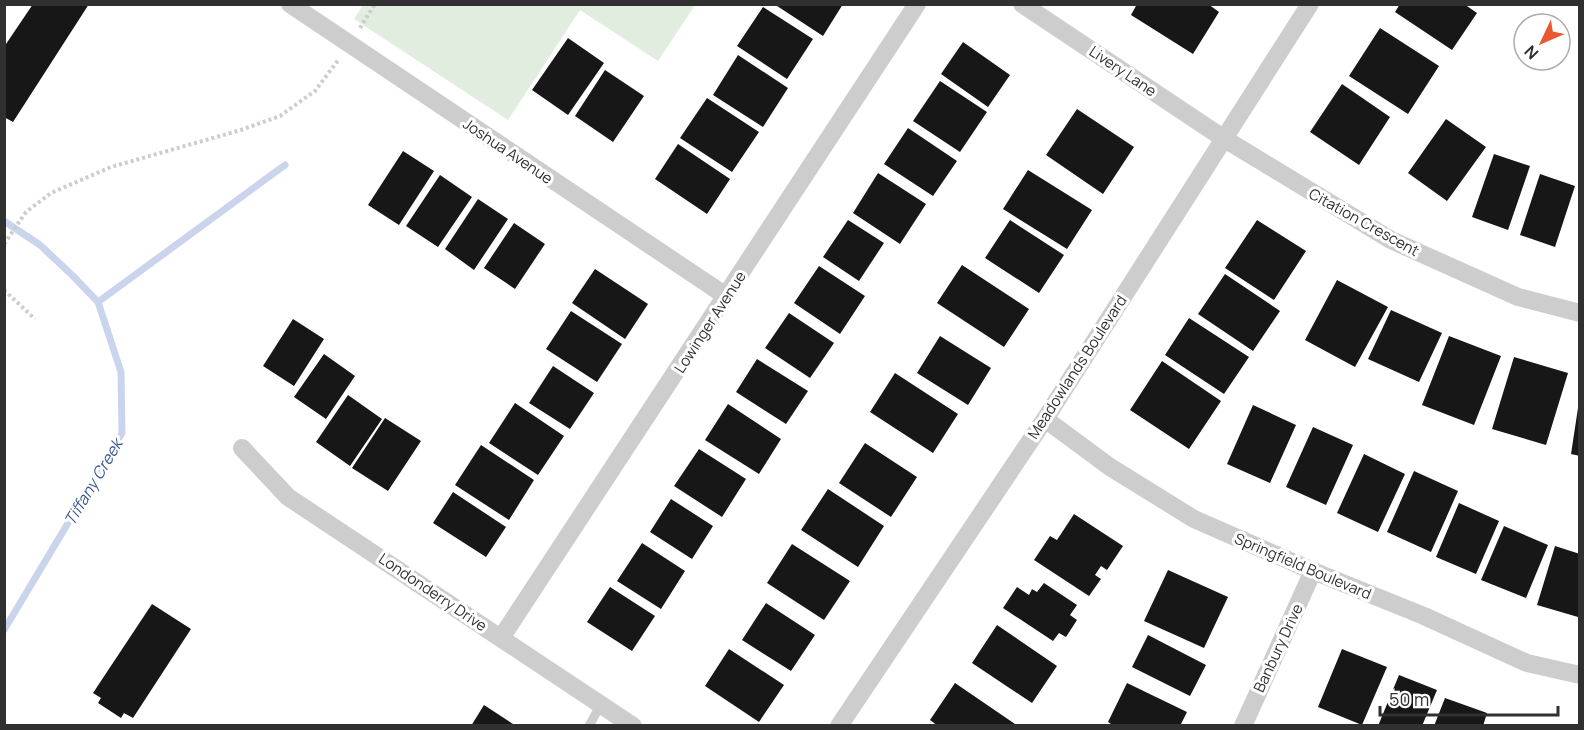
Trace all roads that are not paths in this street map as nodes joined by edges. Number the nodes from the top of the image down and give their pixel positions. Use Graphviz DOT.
graph roads {
  1 [pos="290,4"];
  2 [pos="917,4"];
  3 [pos="1022,4"];
  4 [pos="1310,4"];
  5 [pos="1223,138"];
  6 [pos="726,296"];
  7 [pos="1580,313"];
  8 [pos="1044,419"];
  9 [pos="242,448"];
  10 [pos="1313,571"];
  11 [pos="501,638"];
  12 [pos="1580,675"];
  13 [pos="601,705"];
  14 [pos="589,726"];
  15 [pos="633,726"];
  16 [pos="838,726"];
  17 [pos="1243,726"];
  1 -- 6 [label="street, Joshua Avenue"];
  2 -- 6 [label="street, Lowinger Avenue"];
  3 -- 5 [label="street, Livery Lane"];
  4 -- 5 [label="street, Meadowlands Boulevard"];
  5 -- 7 [label="street, Citation Crescent"];
  5 -- 8 [label="street, Meadowlands Boulevard"];
  6 -- 11 [label="street, Lowinger Avenue"];
  8 -- 10 [label="street, Springfield Boulevard"];
  8 -- 16 [label="street, Meadowlands Boulevard"];
  9 -- 11 [label="street, Londonderry Drive"];
  10 -- 12 [label="street, Springfield Boulevard"];
  10 -- 17 [label="street, Banbury Drive"];
  11 -- 13 [label="street, Londonderry Drive"];
  13 -- 14 [label="lane"];
  13 -- 15 [label="street, Londonderry Drive"];
}
